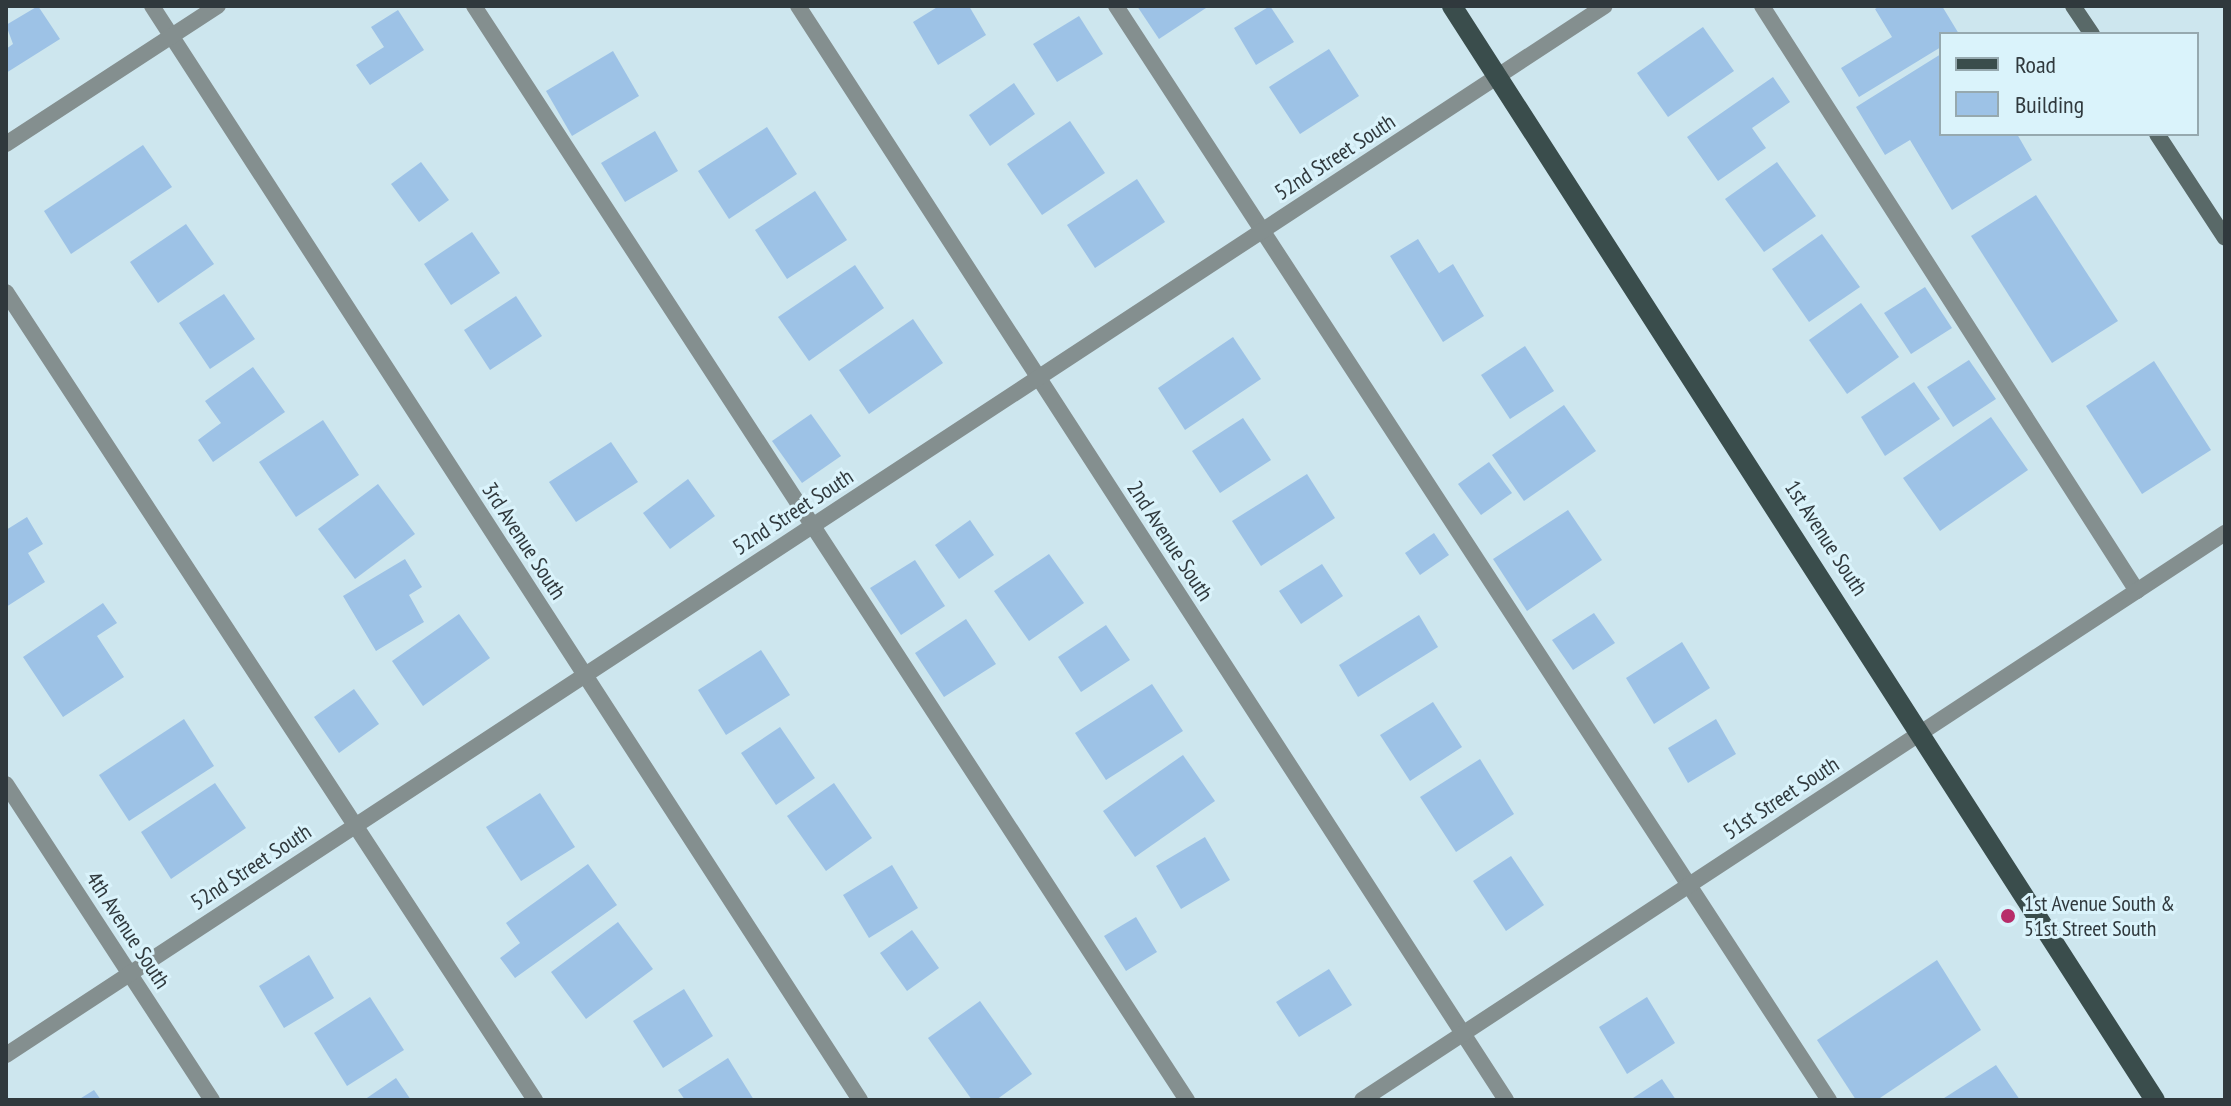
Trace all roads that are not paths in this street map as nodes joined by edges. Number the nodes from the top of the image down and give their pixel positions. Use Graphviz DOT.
graph roads {
  1 [pos="152,6"];
  2 [pos="218,6"];
  3 [pos="474,6"];
  4 [pos="798,6"];
  5 [pos="1116,6"];
  6 [pos="1452,6"];
  7 [pos="1605,6"];
  8 [pos="1762,6"];
  9 [pos="2073,6"];
  10 [pos="2091,32"];
  11 [pos="172,36"];
  12 [pos="1498,76"];
  13 [pos="2158,136"];
  14 [pos="6,144"];
  15 [pos="1263,231"];
  16 [pos="2225,238"];
  17 [pos="6,292"];
  18 [pos="1038,378"];
  19 [pos="813,525"];
  20 [pos="2225,533"];
  21 [pos="2137,591"];
  22 [pos="584,675"];
  23 [pos="1923,732"];
  24 [pos="6,784"];
  25 [pos="354,826"];
  26 [pos="1689,885"];
  27 [pos="130,973"];
  28 [pos="1463,1034"];
  29 [pos="6,1055"];
  30 [pos="212,1100"];
  31 [pos="535,1100"];
  32 [pos="860,1100"];
  33 [pos="1187,1100"];
  34 [pos="1362,1100"];
  35 [pos="1506,1100"];
  36 [pos="1829,1100"];
  37 [pos="2155,1100"];
  1 -- 11 [label="street, 3rd Avenue South"];
  2 -- 11 [label="street"];
  3 -- 19 [label="street"];
  4 -- 18 [label="street, 2nd Avenue South"];
  5 -- 15 [label="street"];
  6 -- 12 [label="main road, 1st Avenue South"];
  7 -- 12 [label="street, 52nd Street South"];
  8 -- 21 [label="street"];
  9 -- 10 [label="main road"];
  11 -- 14 [label="street"];
  11 -- 22 [label="street, 3rd Avenue South"];
  12 -- 15 [label="street, 52nd Street South"];
  12 -- 23 [label="main road, 1st Avenue South"];
  13 -- 16 [label="main road"];
  15 -- 18 [label="street, 52nd Street South"];
  15 -- 26 [label="street"];
  17 -- 25 [label="street"];
  18 -- 19 [label="street, 52nd Street South"];
  18 -- 28 [label="street, 2nd Avenue South"];
  19 -- 22 [label="street, 52nd Street South"];
  19 -- 33 [label="street"];
  20 -- 21 [label="street, 51st Street South"];
  21 -- 23 [label="street, 51st Street South"];
  22 -- 25 [label="street, 52nd Street South"];
  22 -- 32 [label="street, 3rd Avenue South"];
  23 -- 26 [label="street, 51st Street South"];
  23 -- 37 [label="main road, 1st Avenue South"];
  24 -- 27 [label="street, 4th Avenue South"];
  25 -- 27 [label="street, 52nd Street South"];
  25 -- 31 [label="street"];
  26 -- 28 [label="street, 51st Street South"];
  26 -- 36 [label="street"];
  27 -- 29 [label="street, 52nd Street South"];
  27 -- 30 [label="street, 4th Avenue South"];
  28 -- 34 [label="street, 51st Street South"];
  28 -- 35 [label="street, 2nd Avenue South"];
}
